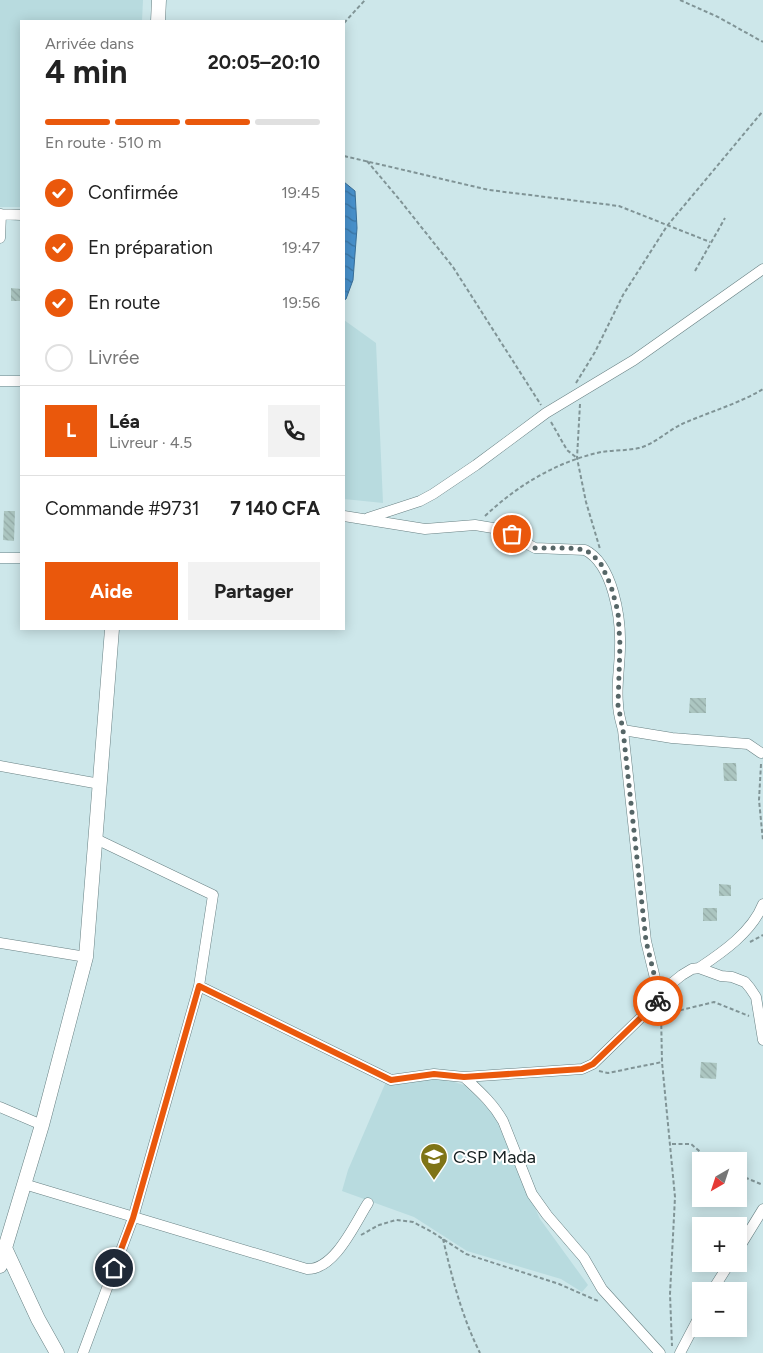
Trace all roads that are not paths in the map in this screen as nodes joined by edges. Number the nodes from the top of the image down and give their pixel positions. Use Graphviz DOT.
graph roads {
  1 [pos="159,0"];
  2 [pos="158,20"];
  3 [pos="0,214"];
  4 [pos="20,215"];
  5 [pos="0,238"];
  6 [pos="763,269"];
  7 [pos="0,381"];
  8 [pos="20,381"];
  9 [pos="345,516"];
  10 [pos="367,518"];
  11 [pos="0,558"];
  12 [pos="20,558"];
  13 [pos="112,630"];
  14 [pos="623,730"];
  15 [pos="761,753"];
  16 [pos="0,766"];
  17 [pos="100,784"];
  18 [pos="96,839"];
  19 [pos="763,904"];
  20 [pos="0,943"];
  21 [pos="86,957"];
  22 [pos="699,968"];
  23 [pos="199,986"];
  24 [pos="660,999"];
  25 [pos="763,1040"];
  26 [pos="464,1077"];
  27 [pos="0,1107"];
  28 [pos="42,1125"];
  29 [pos="24,1184"];
  30 [pos="368,1203"];
  31 [pos="763,1209"];
  32 [pos="133,1218"];
  33 [pos="747,1235"];
  34 [pos="5,1248"];
  35 [pos="0,1266"];
  36 [pos="692,1330"];
  37 [pos="57,1353"];
  38 [pos="83,1353"];
  39 [pos="660,1353"];
  40 [pos="680,1353"];
  1 -- 2 [label="street"];
  3 -- 4 [label="street"];
  3 -- 5 [label="street"];
  6 -- 10 [label="street"];
  7 -- 8 [label="street"];
  9 -- 10 [label="street"];
  10 -- 14 [label="street"];
  11 -- 12 [label="street"];
  13 -- 17 [label="street"];
  14 -- 15 [label="street"];
  14 -- 24 [label="street"];
  16 -- 17 [label="street"];
  17 -- 18 [label="street"];
  18 -- 21 [label="street"];
  18 -- 23 [label="street"];
  19 -- 22 [label="street"];
  20 -- 21 [label="street"];
  21 -- 28 [label="street"];
  22 -- 24 [label="street"];
  22 -- 25 [label="street"];
  23 -- 26 [label="street"];
  23 -- 32 [label="street"];
  24 -- 26 [label="street"];
  26 -- 39 [label="street"];
  27 -- 28 [label="street"];
  28 -- 29 [label="street"];
  29 -- 32 [label="street"];
  29 -- 34 [label="street"];
  30 -- 32 [label="street"];
  31 -- 33 [label="street"];
  32 -- 38 [label="street"];
  34 -- 35 [label="street"];
  34 -- 37 [label="street"];
  36 -- 40 [label="street"];
}
